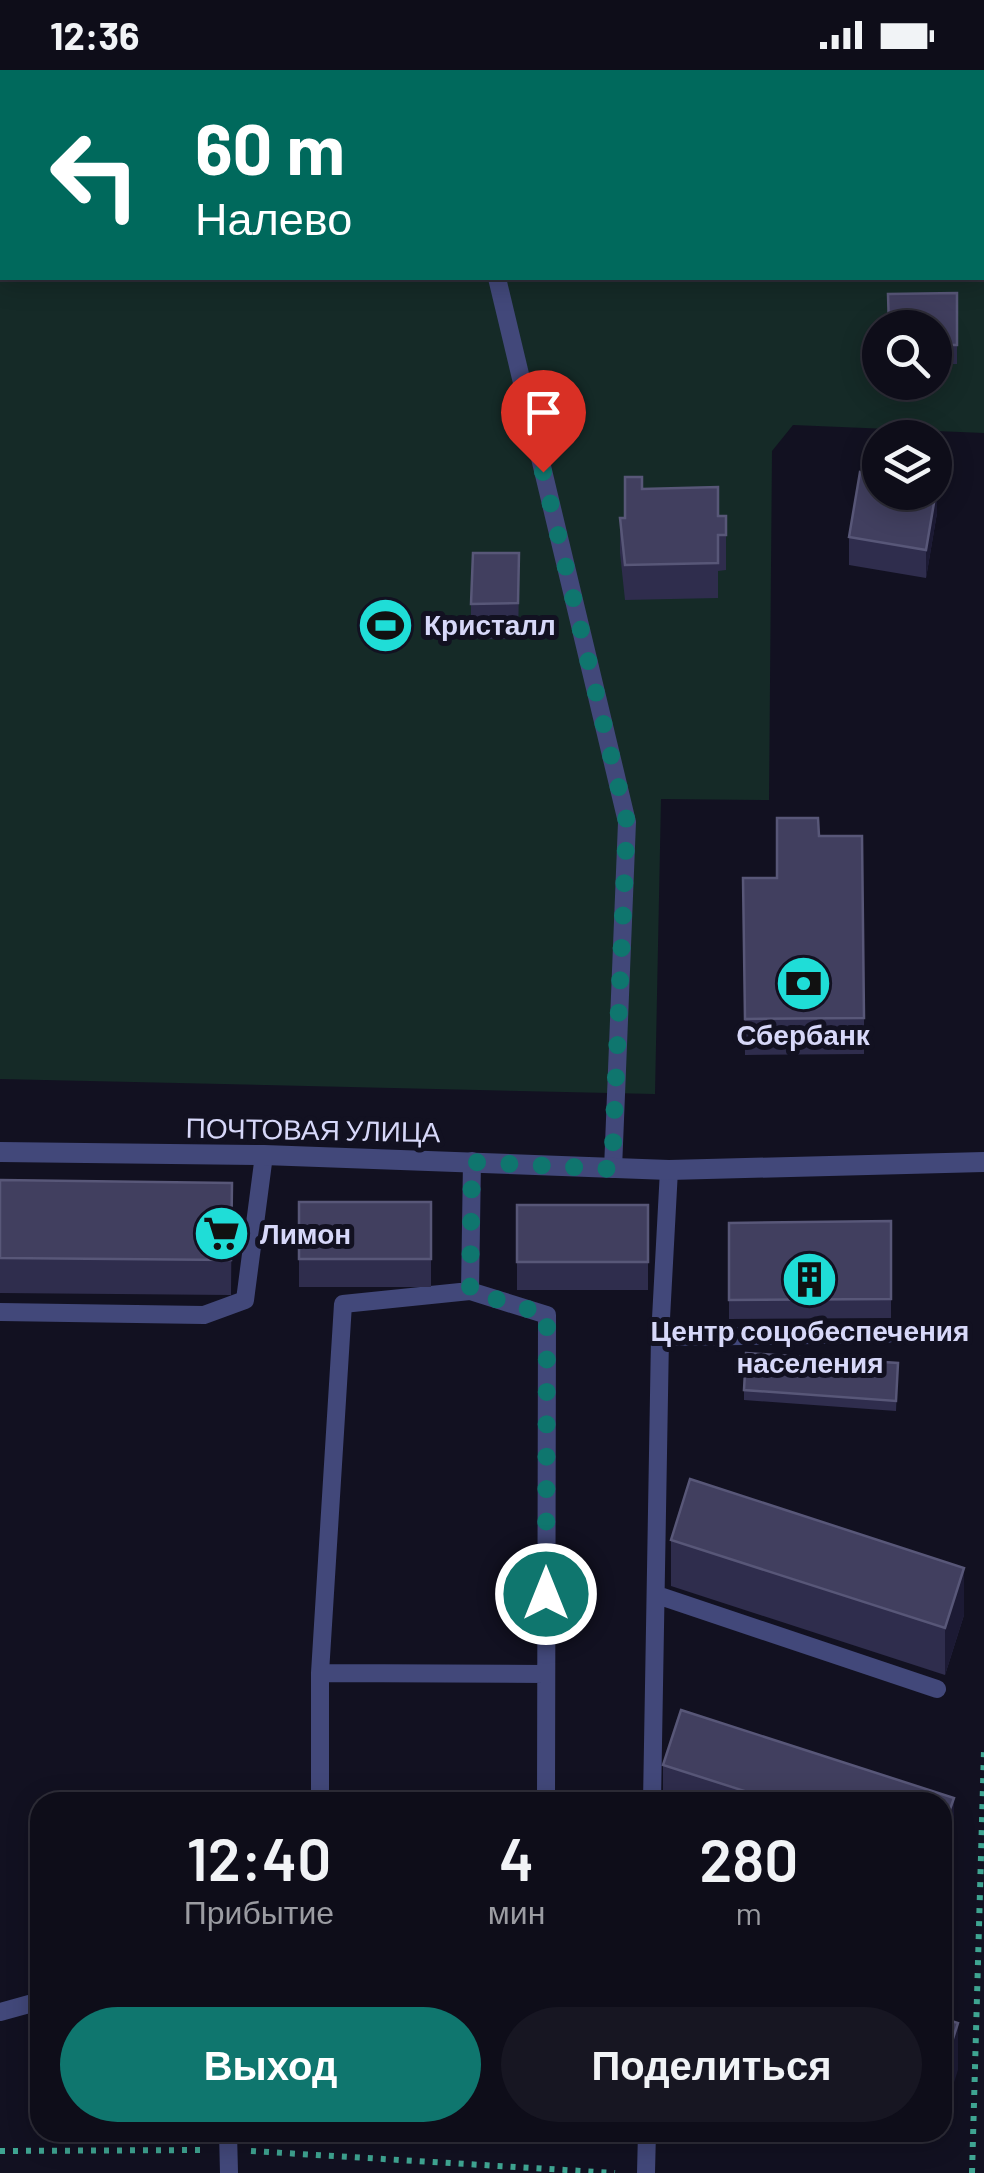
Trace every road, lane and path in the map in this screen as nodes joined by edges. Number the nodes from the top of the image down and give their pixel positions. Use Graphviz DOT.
graph roads {
  1 [pos="497,280"];
  2 [pos="0,1152"];
  3 [pos="264,1156"];
  4 [pos="472,1162"];
  5 [pos="984,1162"];
  6 [pos="612,1169"];
  7 [pos="670,1170"];
  8 [pos="470,1291"];
  9 [pos="0,1312"];
  10 [pos="888,1334"];
  11 [pos="660,1337"];
  12 [pos="656,1595"];
  13 [pos="320,1672"];
  14 [pos="546,1674"];
  15 [pos="937,1689"];
  16 [pos="654,1721"];
  17 [pos="673,1728"];
  18 [pos="984,1750"];
  19 [pos="320,1792"];
  20 [pos="546,1792"];
  21 [pos="652,1792"];
  22 [pos="30,2004"];
  23 [pos="0,2012"];
  24 [pos="203,2142"];
  25 [pos="228,2142"];
  26 [pos="240,2142"];
  27 [pos="647,2142"];
  28 [pos="0,2150"];
  29 [pos="229,2173"];
  30 [pos="614,2173"];
  31 [pos="646,2173"];
  32 [pos="972,2173"];
  1 -- 6 [label="lane"];
  2 -- 3 [label="street, ПОЧТОВАЯ УЛИЦА"];
  3 -- 4 [label="street, ПОЧТОВАЯ УЛИЦА"];
  3 -- 9 [label="lane"];
  4 -- 6 [label="street, ПОЧТОВАЯ УЛИЦА"];
  4 -- 8 [label="lane"];
  5 -- 7 [label="street, ПОЧТОВАЯ УЛИЦА"];
  6 -- 7 [label="street, ПОЧТОВАЯ УЛИЦА"];
  7 -- 11 [label="lane"];
  8 -- 13 [label="lane"];
  8 -- 14 [label="lane"];
  10 -- 11 [label="lane"];
  11 -- 12 [label="lane"];
  12 -- 15 [label="lane"];
  12 -- 16 [label="lane"];
  13 -- 14 [label="lane"];
  13 -- 19 [label="lane"];
  14 -- 20 [label="lane"];
  16 -- 17 [label="lane"];
  16 -- 21 [label="lane"];
  18 -- 32 [label="path"];
  22 -- 23 [label="lane"];
  24 -- 28 [label="path"];
  25 -- 29 [label="lane"];
  26 -- 30 [label="path"];
  27 -- 31 [label="lane"];
}
